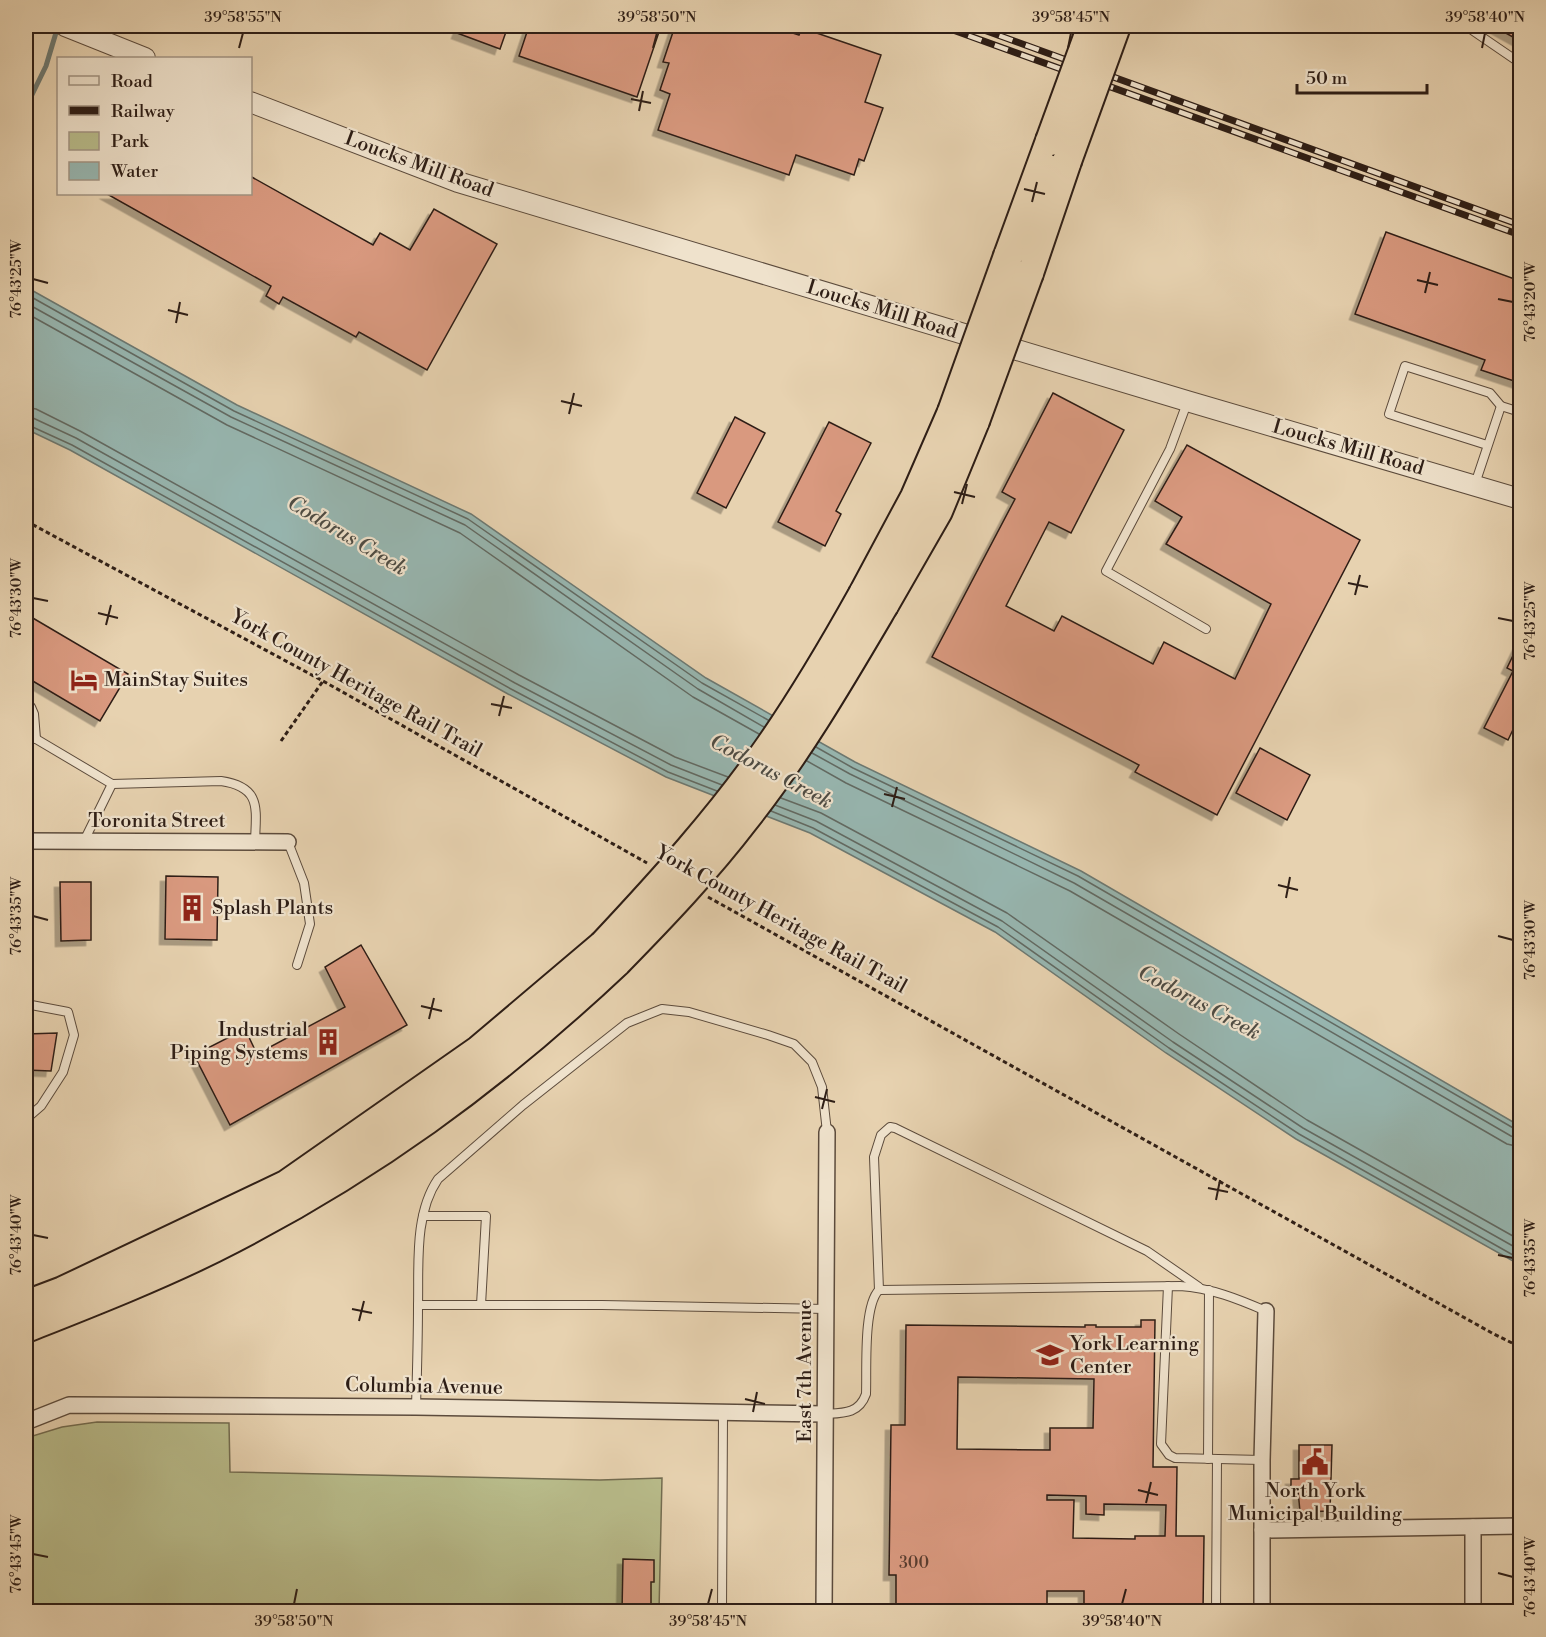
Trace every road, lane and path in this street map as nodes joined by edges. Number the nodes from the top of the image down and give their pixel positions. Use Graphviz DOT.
graph roads {
  1 [pos="65,26"];
  2 [pos="1092,26"];
  3 [pos="1116,26"];
  4 [pos="1466,26"];
  5 [pos="142,57"];
  6 [pos="1521,63"];
  7 [pos="252,103"];
  8 [pos="1059,151"];
  9 [pos="1187,401"];
  10 [pos="1501,405"];
  11 [pos="1521,412"];
  12 [pos="1487,445"];
  13 [pos="1475,485"];
  14 [pos="1521,499"];
  15 [pos="26,521"];
  16 [pos="1206,629"];
  17 [pos="323,681"];
  18 [pos="31,707"];
  19 [pos="26,733"];
  20 [pos="36,739"];
  21 [pos="281,741"];
  22 [pos="112,784"];
  23 [pos="26,841"];
  24 [pos="84,841"];
  25 [pos="255,842"];
  26 [pos="288,842"];
  27 [pos="655,867"];
  28 [pos="706,896"];
  29 [pos="610,953"];
  30 [pos="297,965"];
  31 [pos="26,1004"];
  32 [pos="26,1119"];
  33 [pos="827,1132"];
  34 [pos="423,1216"];
  35 [pos="1168,1286"];
  36 [pos="1200,1287"];
  37 [pos="879,1290"];
  38 [pos="1209,1290"];
  39 [pos="26,1305"];
  40 [pos="418,1305"];
  41 [pos="481,1305"];
  42 [pos="826,1309"];
  43 [pos="1266,1311"];
  44 [pos="26,1328"];
  45 [pos="1521,1347"];
  46 [pos="416,1407"];
  47 [pos="723,1413"];
  48 [pos="825,1414"];
  49 [pos="26,1422"];
  50 [pos="1212,1459"];
  51 [pos="1262,1460"];
  52 [pos="1521,1526"];
  53 [pos="1473,1527"];
  54 [pos="1262,1530"];
  55 [pos="722,1611"];
  56 [pos="824,1611"];
  57 [pos="1216,1611"];
  58 [pos="1262,1611"];
  59 [pos="1473,1611"];
  1 -- 5 [label="street"];
  2 -- 8 [label="highway, bridge"];
  3 -- 8 [label="highway, bridge"];
  4 -- 6 [label="lane"];
  7 -- 9 [label="street, Loucks Mill Road"];
  8 -- 29 [label="highway, bridge"];
  9 -- 13 [label="street, Loucks Mill Road"];
  9 -- 16 [label="lane"];
  10 -- 11 [label="lane"];
  10 -- 12 [label="lane"];
  10 -- 12 [label="lane"];
  12 -- 13 [label="lane"];
  13 -- 14 [label="street, Loucks Mill Road"];
  15 -- 17 [label="path, York County Heritage Rail Trail"];
  17 -- 21 [label="path"];
  17 -- 27 [label="path, York County Heritage Rail Trail"];
  18 -- 20 [label="lane"];
  19 -- 20 [label="lane"];
  20 -- 22 [label="lane"];
  22 -- 24 [label="lane"];
  22 -- 25 [label="lane"];
  23 -- 24 [label="street, Toronita Street"];
  24 -- 25 [label="street, Toronita Street"];
  25 -- 26 [label="street, Toronita Street"];
  26 -- 30 [label="lane"];
  28 -- 45 [label="path, York County Heritage Rail Trail"];
  29 -- 39 [label="highway"];
  29 -- 44 [label="highway"];
  31 -- 32 [label="lane"];
  33 -- 34 [label="lane"];
  33 -- 42 [label="street, East 7th Avenue"];
  34 -- 40 [label="lane"];
  34 -- 41 [label="lane"];
  35 -- 36 [label="lane"];
  35 -- 37 [label="lane"];
  35 -- 50 [label="lane"];
  36 -- 37 [label="lane"];
  36 -- 38 [label="lane"];
  37 -- 48 [label="lane"];
  38 -- 43 [label="lane"];
  38 -- 50 [label="lane"];
  40 -- 41 [label="lane"];
  40 -- 46 [label="lane"];
  41 -- 42 [label="lane"];
  42 -- 48 [label="street, East 7th Avenue"];
  43 -- 51 [label="street"];
  46 -- 47 [label="street, Columbia Avenue"];
  46 -- 49 [label="street, Columbia Avenue"];
  47 -- 48 [label="street, Columbia Avenue"];
  47 -- 55 [label="lane"];
  48 -- 56 [label="street, East 7th Avenue"];
  50 -- 51 [label="lane"];
  50 -- 57 [label="lane"];
  51 -- 54 [label="street"];
  52 -- 53 [label="street"];
  53 -- 54 [label="street"];
  53 -- 59 [label="street"];
  54 -- 58 [label="street"];
}
